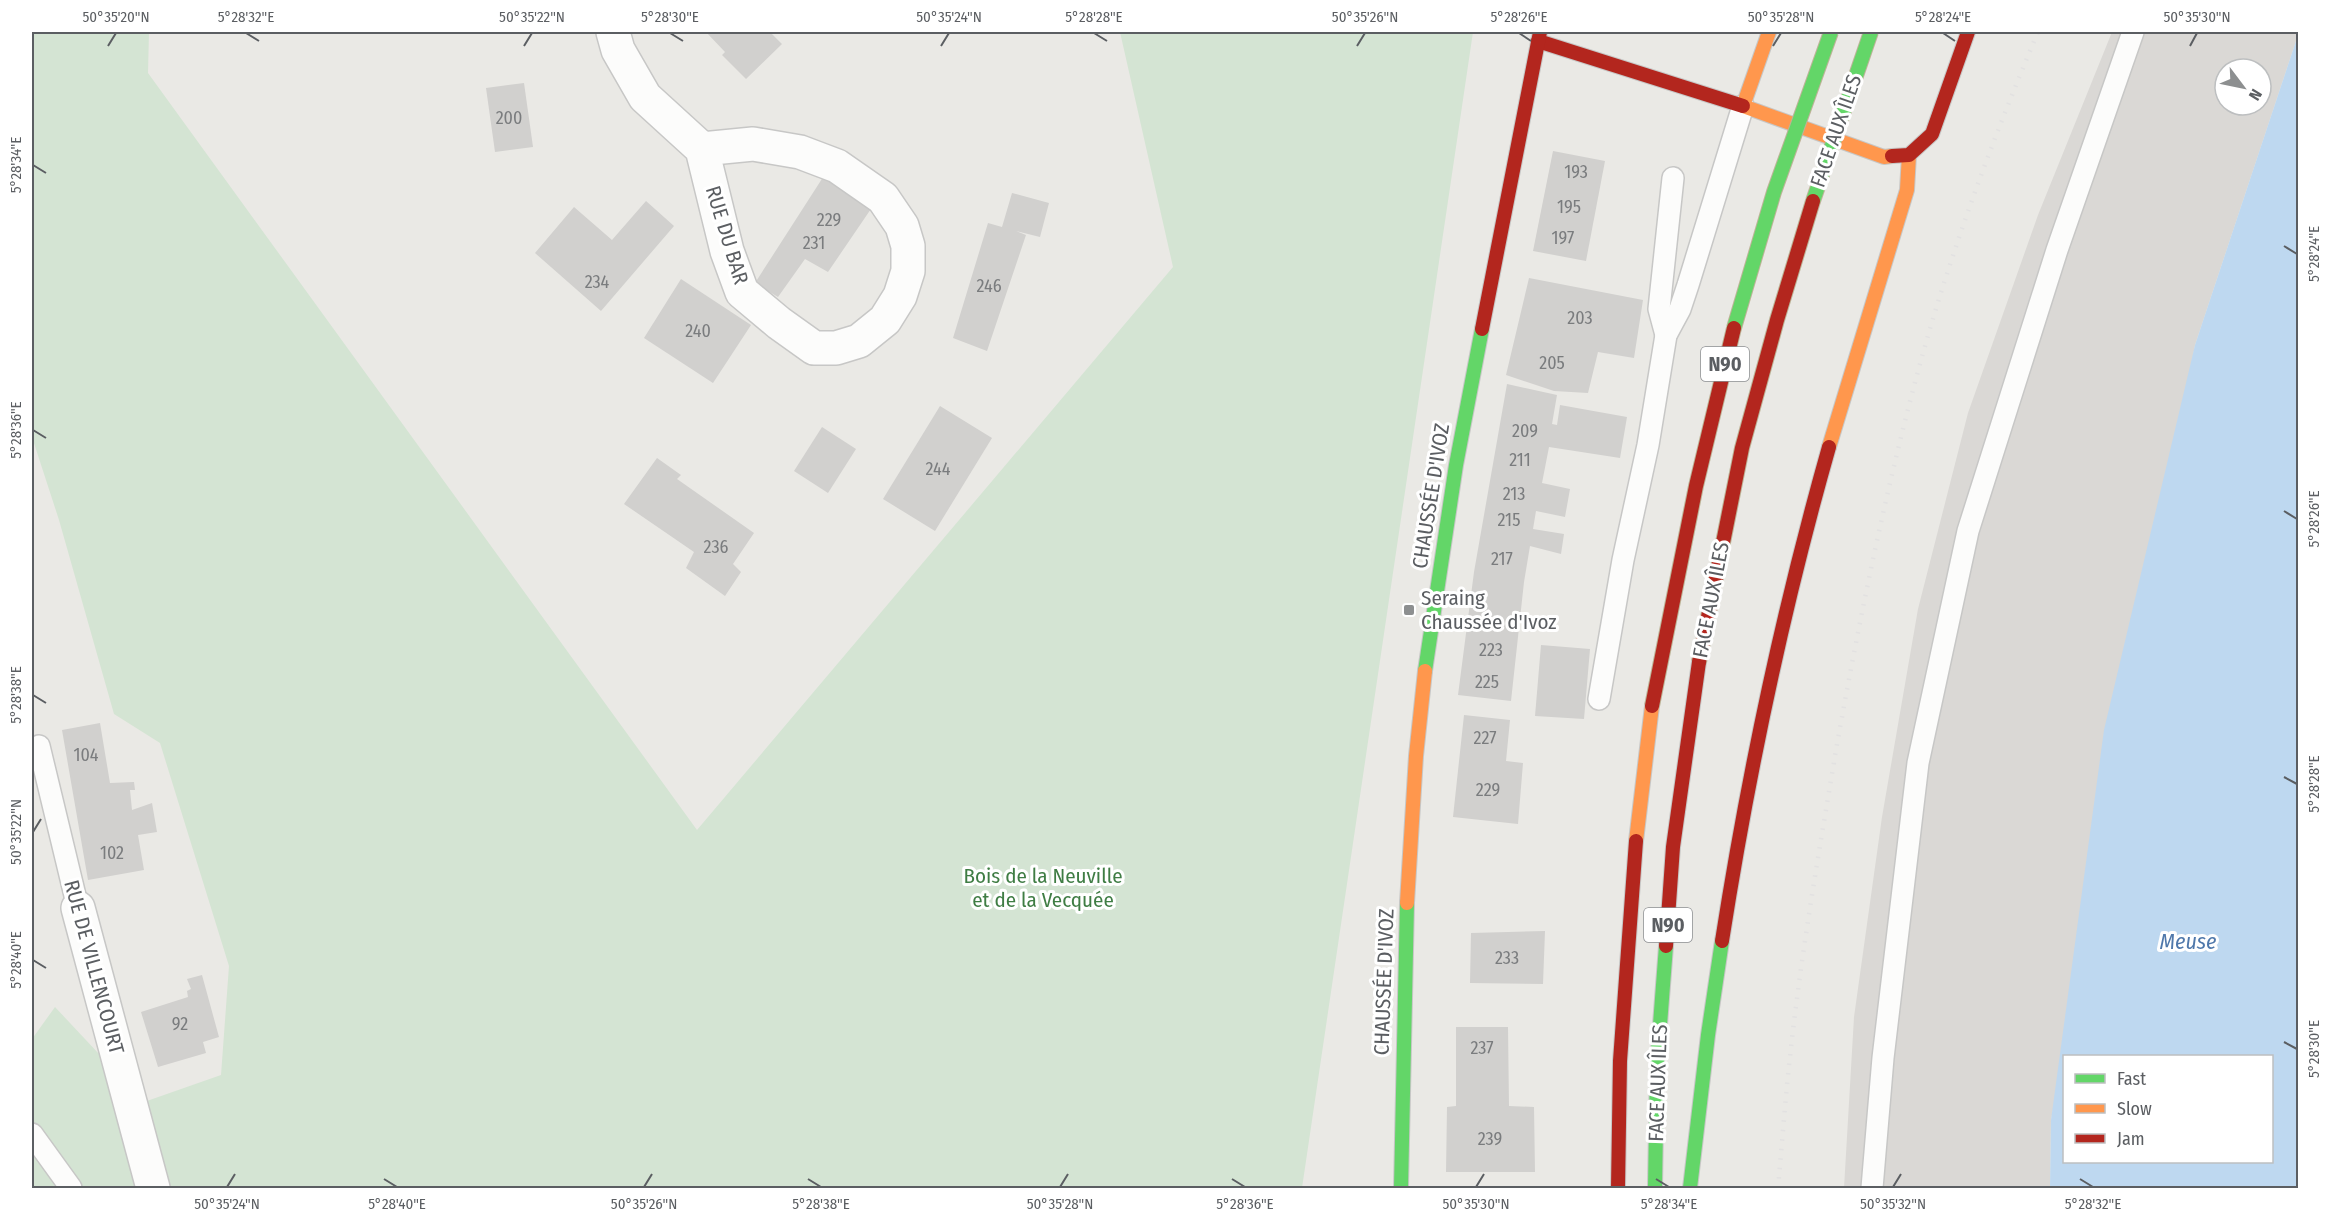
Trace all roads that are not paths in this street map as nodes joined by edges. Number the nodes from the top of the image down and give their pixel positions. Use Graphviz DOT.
graph roads {
  1 [pos="613,32"];
  2 [pos="1769,32"];
  3 [pos="1831,32"];
  4 [pos="1871,32"];
  5 [pos="1968,32"];
  6 [pos="2133,32"];
  7 [pos="1539,36"];
  8 [pos="1743,106"];
  9 [pos="702,149"];
  10 [pos="1909,155"];
  11 [pos="1673,178"];
  12 [pos="1666,335"];
  13 [pos="1599,699"];
  14 [pos="39,746"];
  15 [pos="78,908"];
  16 [pos="32,1134"];
  17 [pos="71,1188"];
  18 [pos="153,1188"];
  19 [pos="1401,1188"];
  20 [pos="1618,1188"];
  21 [pos="1655,1188"];
  22 [pos="1690,1188"];
  23 [pos="1872,1188"];
  1 -- 9 [label="street"];
  2 -- 8 [label="main road"];
  3 -- 20 [label="main road, FACE AUX ÎLES / N90, bridge"];
  4 -- 21 [label="main road, FACE AUX ÎLES / N90, bridge"];
  5 -- 10 [label="main road"];
  6 -- 23 [label="lane"];
  7 -- 8 [label="main road"];
  7 -- 19 [label="main road, CHAUSSÉE D'IVOZ"];
  8 -- 10 [label="main road"];
  8 -- 12 [label="lane"];
  9 -- 9 [label="street, RUE DU BAR"];
  10 -- 22 [label="main road"];
  11 -- 12 [label="lane"];
  12 -- 13 [label="lane"];
  14 -- 15 [label="lane, RUE DE VILLENCOURT"];
  15 -- 18 [label="street, RUE DE VILLENCOURT"];
  16 -- 17 [label="lane"];
}
